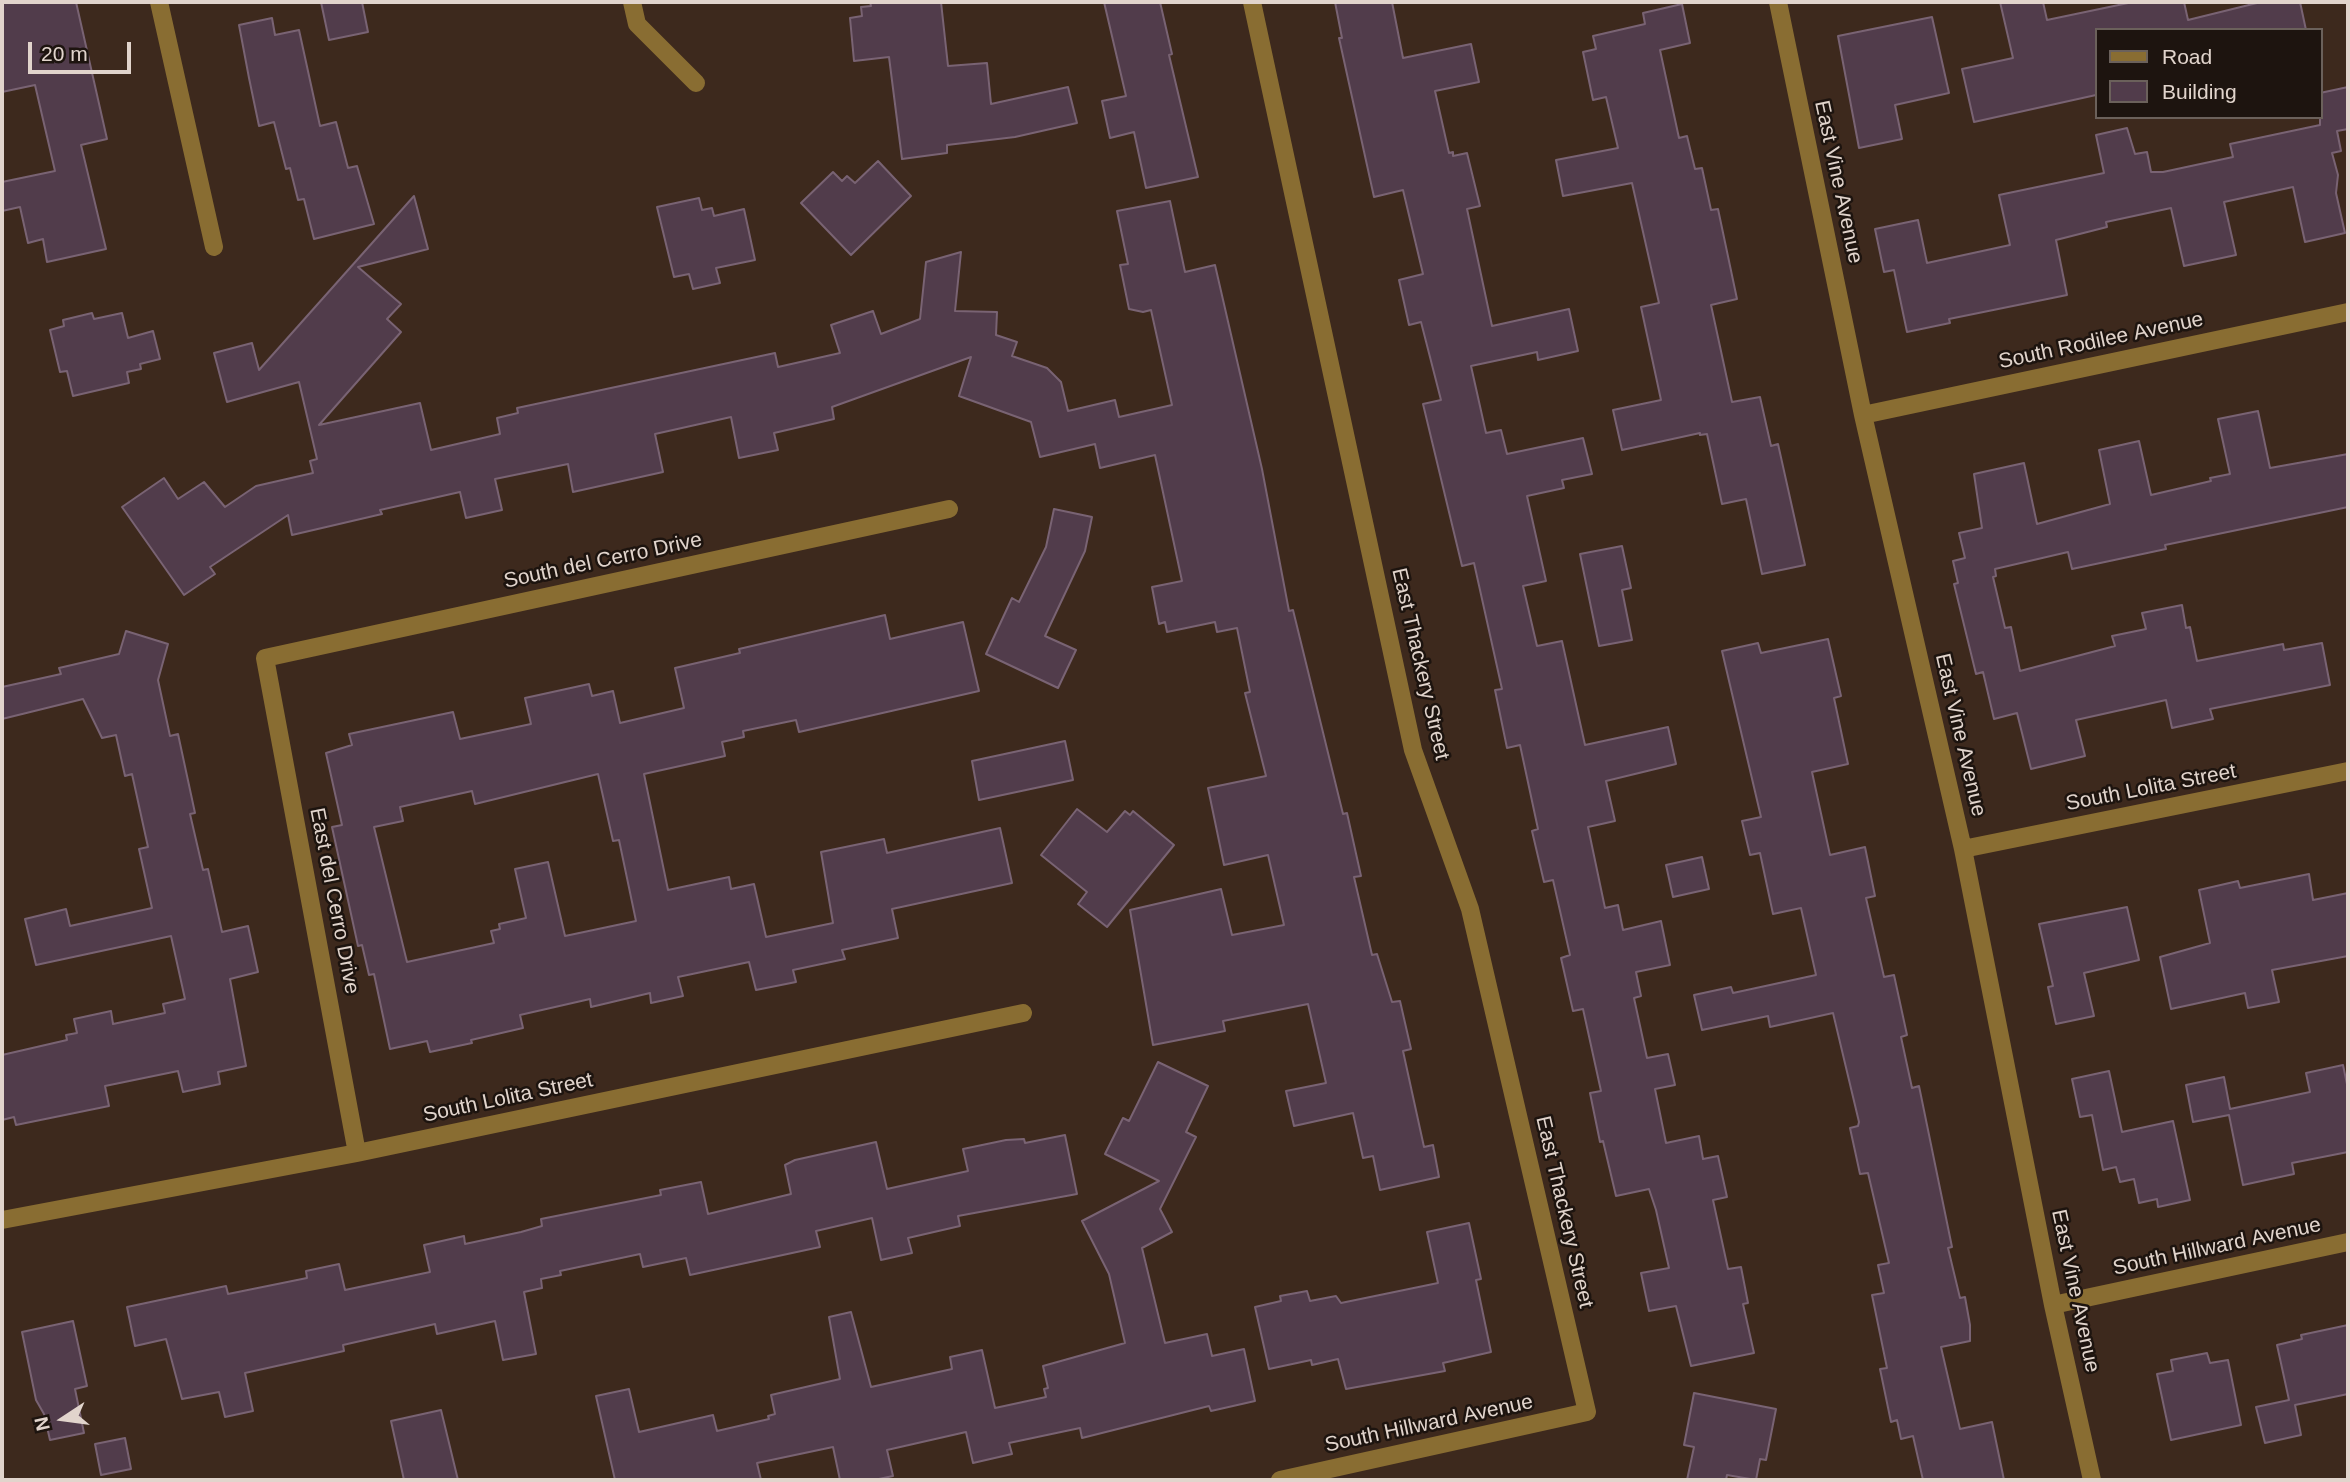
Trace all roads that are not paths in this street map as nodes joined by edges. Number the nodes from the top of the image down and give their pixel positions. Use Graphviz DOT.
graph roads {
  1 [pos="159,2"];
  2 [pos="632,2"];
  3 [pos="1252,2"];
  4 [pos="1777,2"];
  5 [pos="696,83"];
  6 [pos="214,247"];
  7 [pos="2348,312"];
  8 [pos="1863,415"];
  9 [pos="949,509"];
  10 [pos="265,658"];
  11 [pos="2348,771"];
  12 [pos="1963,849"];
  13 [pos="1023,1013"];
  14 [pos="357,1153"];
  15 [pos="2,1220"];
  16 [pos="2348,1242"];
  17 [pos="2053,1305"];
  18 [pos="1587,1412"];
  19 [pos="1280,1480"];
  20 [pos="2092,1480"];
  1 -- 6 [label="street"];
  2 -- 5 [label="street"];
  3 -- 18 [label="street, East Thackery Street"];
  4 -- 8 [label="street, East Vine Avenue"];
  7 -- 8 [label="street, South Rodilee Avenue"];
  8 -- 12 [label="street, East Vine Avenue"];
  9 -- 10 [label="street, South del Cerro Drive"];
  10 -- 14 [label="street, East del Cerro Drive"];
  11 -- 12 [label="street, South Lolita Street"];
  12 -- 17 [label="street, East Vine Avenue"];
  13 -- 14 [label="street, South Lolita Street"];
  14 -- 15 [label="street, South Lolita Street"];
  16 -- 17 [label="street, South Hillward Avenue"];
  17 -- 20 [label="street, East Vine Avenue"];
  18 -- 19 [label="street, South Hillward Avenue"];
}
